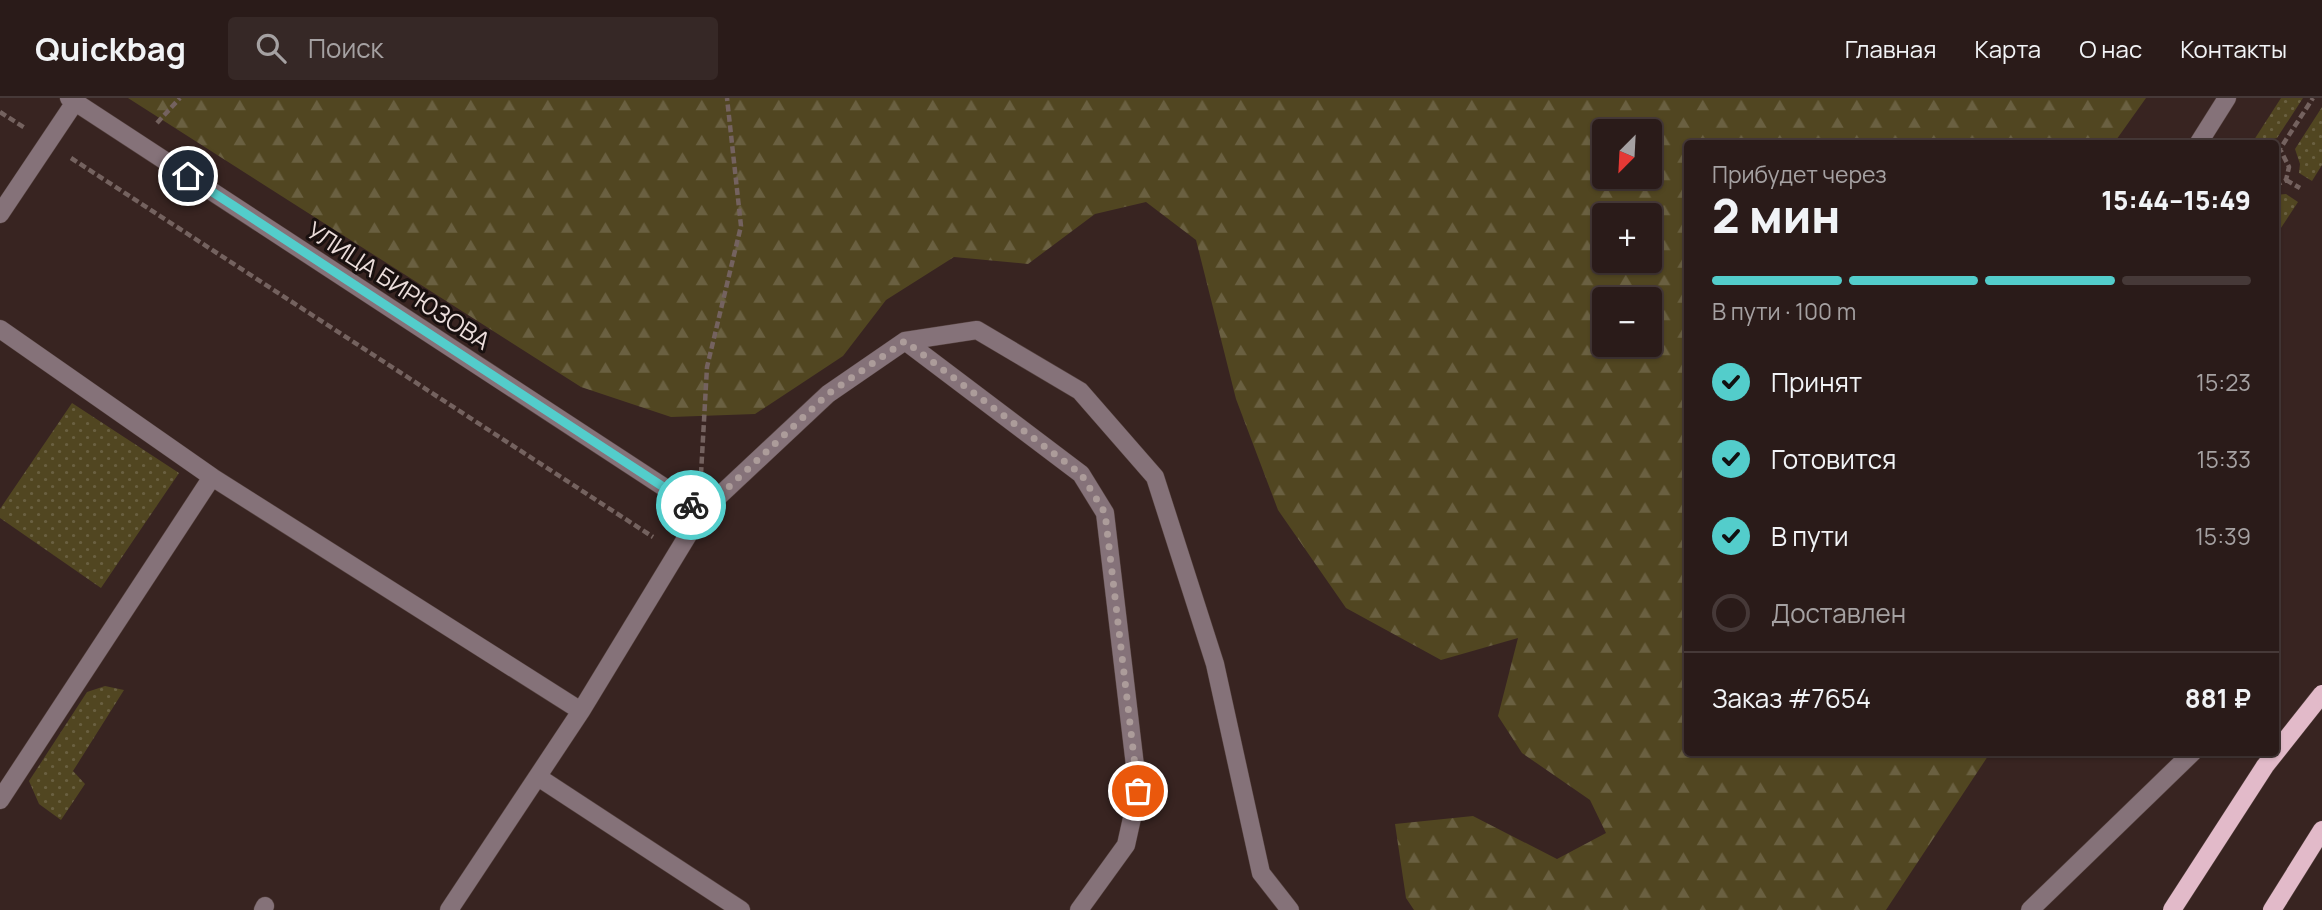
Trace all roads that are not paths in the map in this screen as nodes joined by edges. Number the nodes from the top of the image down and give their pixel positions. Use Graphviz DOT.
graph roads {
  1 [pos="2227,98"];
  2 [pos="72,100"];
  3 [pos="2201,140"];
  4 [pos="0,214"];
  5 [pos="0,329"];
  6 [pos="905,341"];
  7 [pos="212,477"];
  8 [pos="702,512"];
  9 [pos="2322,695"];
  10 [pos="581,711"];
  11 [pos="2279,748"];
  12 [pos="2189,756"];
  13 [pos="2272,756"];
  14 [pos="538,777"];
  15 [pos="0,800"];
  16 [pos="2322,830"];
  17 [pos="449,910"];
  18 [pos="741,910"];
  19 [pos="1079,910"];
  20 [pos="1290,910"];
  21 [pos="2030,910"];
  22 [pos="2172,910"];
  23 [pos="2272,910"];
  1 -- 3 [label="street"];
  2 -- 4 [label="street"];
  2 -- 8 [label="street, УЛИЦА БИРЮЗОВА"];
  5 -- 7 [label="street"];
  6 -- 8 [label="street"];
  6 -- 19 [label="street"];
  6 -- 20 [label="street"];
  7 -- 10 [label="street"];
  7 -- 15 [label="street"];
  8 -- 10 [label="street"];
  9 -- 11 [label="main road, bridge"];
  10 -- 14 [label="street"];
  12 -- 21 [label="street"];
  13 -- 22 [label="main road, bridge"];
  14 -- 17 [label="street"];
  14 -- 18 [label="street"];
  16 -- 23 [label="main road"];
}
